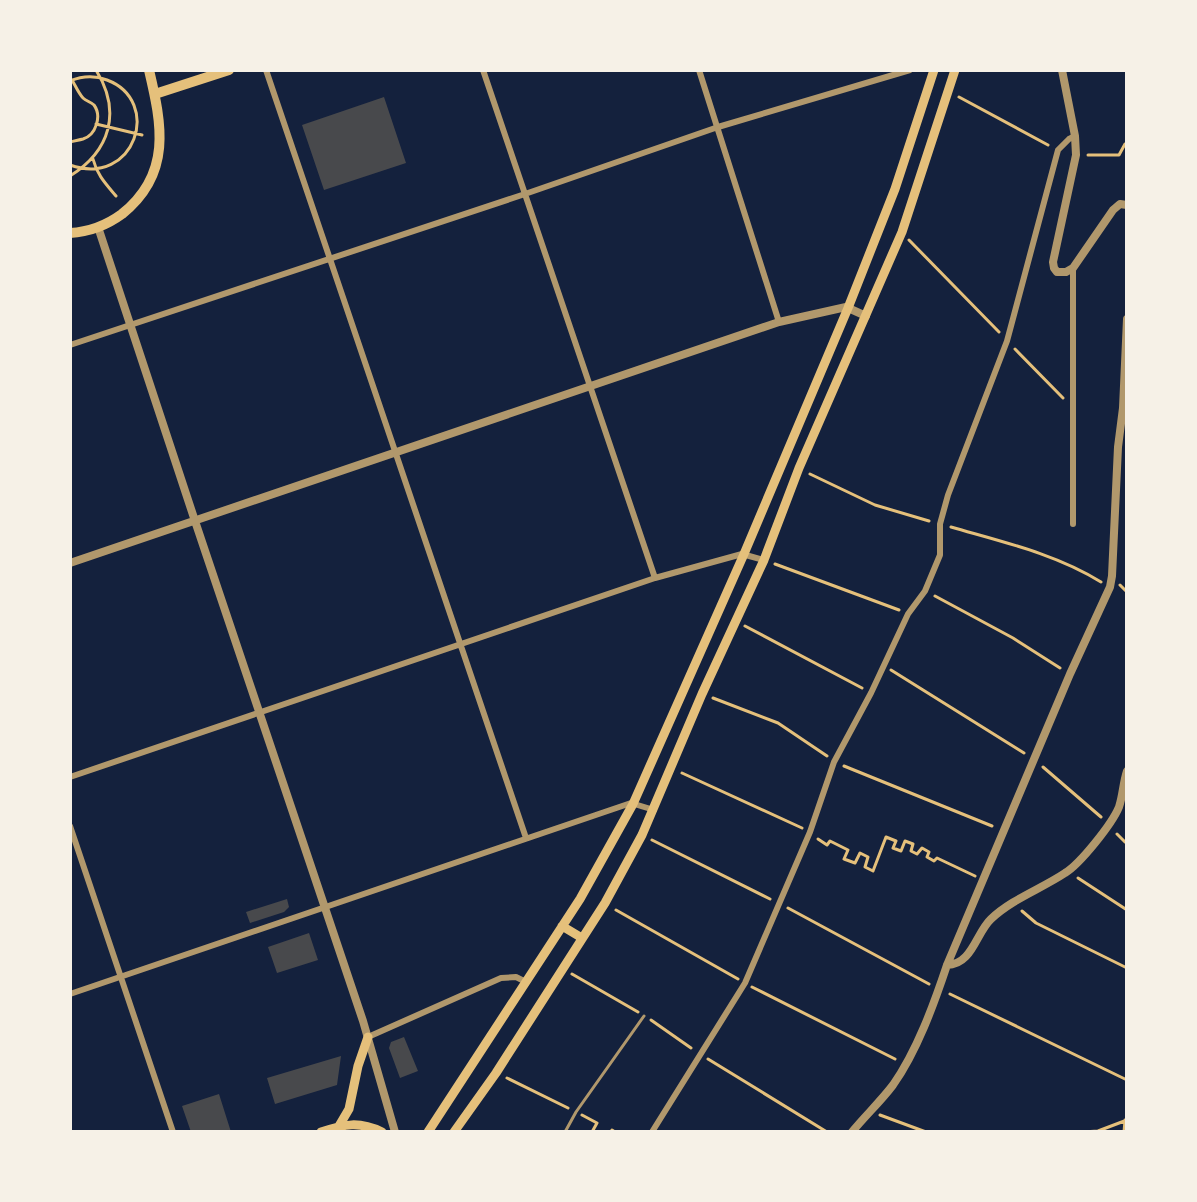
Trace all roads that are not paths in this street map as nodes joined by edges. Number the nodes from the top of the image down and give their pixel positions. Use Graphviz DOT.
graph roads {
  1 [pos="149,70"];
  2 [pos="229,70"];
  3 [pos="266,70"];
  4 [pos="483,70"];
  5 [pos="699,70"];
  6 [pos="910,70"];
  7 [pos="934,70"];
  8 [pos="955,70"];
  9 [pos="1062,70"];
  10 [pos="155,94"];
  11 [pos="718,127"];
  12 [pos="1075,136"];
  13 [pos="525,194"];
  14 [pos="1127,205"];
  15 [pos="98,227"];
  16 [pos="70,233"];
  17 [pos="330,258"];
  18 [pos="1073,268"];
  19 [pos="848,308"];
  20 [pos="866,316"];
  21 [pos="1127,319"];
  22 [pos="779,322"];
  23 [pos="130,325"];
  24 [pos="70,345"];
  25 [pos="590,386"];
  26 [pos="396,452"];
  27 [pos="195,521"];
  28 [pos="1073,524"];
  29 [pos="744,554"];
  30 [pos="764,560"];
  31 [pos="70,563"];
  32 [pos="655,578"];
  33 [pos="461,645"];
  34 [pos="260,713"];
  35 [pos="1127,771"];
  36 [pos="70,777"];
  37 [pos="633,804"];
  38 [pos="654,810"];
  39 [pos="70,826"];
  40 [pos="526,838"];
  41 [pos="324,909"];
  42 [pos="562,926"];
  43 [pos="582,938"];
  44 [pos="947,965"];
  45 [pos="120,976"];
  46 [pos="526,982"];
  47 [pos="70,994"];
  48 [pos="644,1016"];
  49 [pos="368,1037"];
  50 [pos="339,1126"];
  51 [pos="173,1132"];
  52 [pos="321,1132"];
  53 [pos="382,1132"];
  54 [pos="395,1132"];
  55 [pos="428,1132"];
  56 [pos="454,1132"];
  57 [pos="565,1132"];
  58 [pos="652,1132"];
  59 [pos="852,1132"];
  1 -- 10 [label="main road"];
  2 -- 10 [label="main road"];
  3 -- 17 [label="street"];
  4 -- 13 [label="street"];
  5 -- 11 [label="street"];
  6 -- 11 [label="street"];
  7 -- 19 [label="main road"];
  8 -- 20 [label="main road"];
  9 -- 12 [label="street"];
  10 -- 15 [label="main road"];
  11 -- 13 [label="street"];
  11 -- 22 [label="street"];
  12 -- 18 [label="street"];
  12 -- 58 [label="street"];
  13 -- 17 [label="street"];
  13 -- 25 [label="street"];
  14 -- 18 [label="street"];
  15 -- 16 [label="main road"];
  15 -- 23 [label="street"];
  17 -- 23 [label="street"];
  17 -- 26 [label="street"];
  18 -- 28 [label="street"];
  19 -- 20 [label="street"];
  19 -- 22 [label="street"];
  19 -- 29 [label="main road"];
  20 -- 30 [label="main road"];
  21 -- 44 [label="street"];
  22 -- 25 [label="street"];
  23 -- 24 [label="street"];
  23 -- 27 [label="street"];
  25 -- 26 [label="street"];
  25 -- 32 [label="street"];
  26 -- 27 [label="street"];
  26 -- 33 [label="street"];
  27 -- 31 [label="street"];
  27 -- 34 [label="street"];
  29 -- 30 [label="street"];
  29 -- 32 [label="street"];
  29 -- 37 [label="main road"];
  30 -- 38 [label="main road"];
  32 -- 33 [label="street"];
  33 -- 34 [label="street"];
  33 -- 40 [label="street"];
  34 -- 36 [label="street"];
  34 -- 41 [label="street"];
  35 -- 44 [label="street"];
  37 -- 38 [label="street"];
  37 -- 40 [label="street"];
  37 -- 42 [label="main road"];
  38 -- 43 [label="main road"];
  39 -- 45 [label="street"];
  40 -- 41 [label="street"];
  41 -- 45 [label="street"];
  41 -- 49 [label="street"];
  42 -- 43 [label="main road"];
  42 -- 46 [label="main road"];
  43 -- 56 [label="main road"];
  44 -- 59 [label="street"];
  45 -- 47 [label="street"];
  45 -- 51 [label="street"];
  46 -- 49 [label="street"];
  46 -- 55 [label="main road"];
  48 -- 57 [label="lane"];
  49 -- 50 [label="main road"];
  49 -- 54 [label="street"];
  50 -- 52 [label="main road"];
  50 -- 53 [label="main road"];
}
